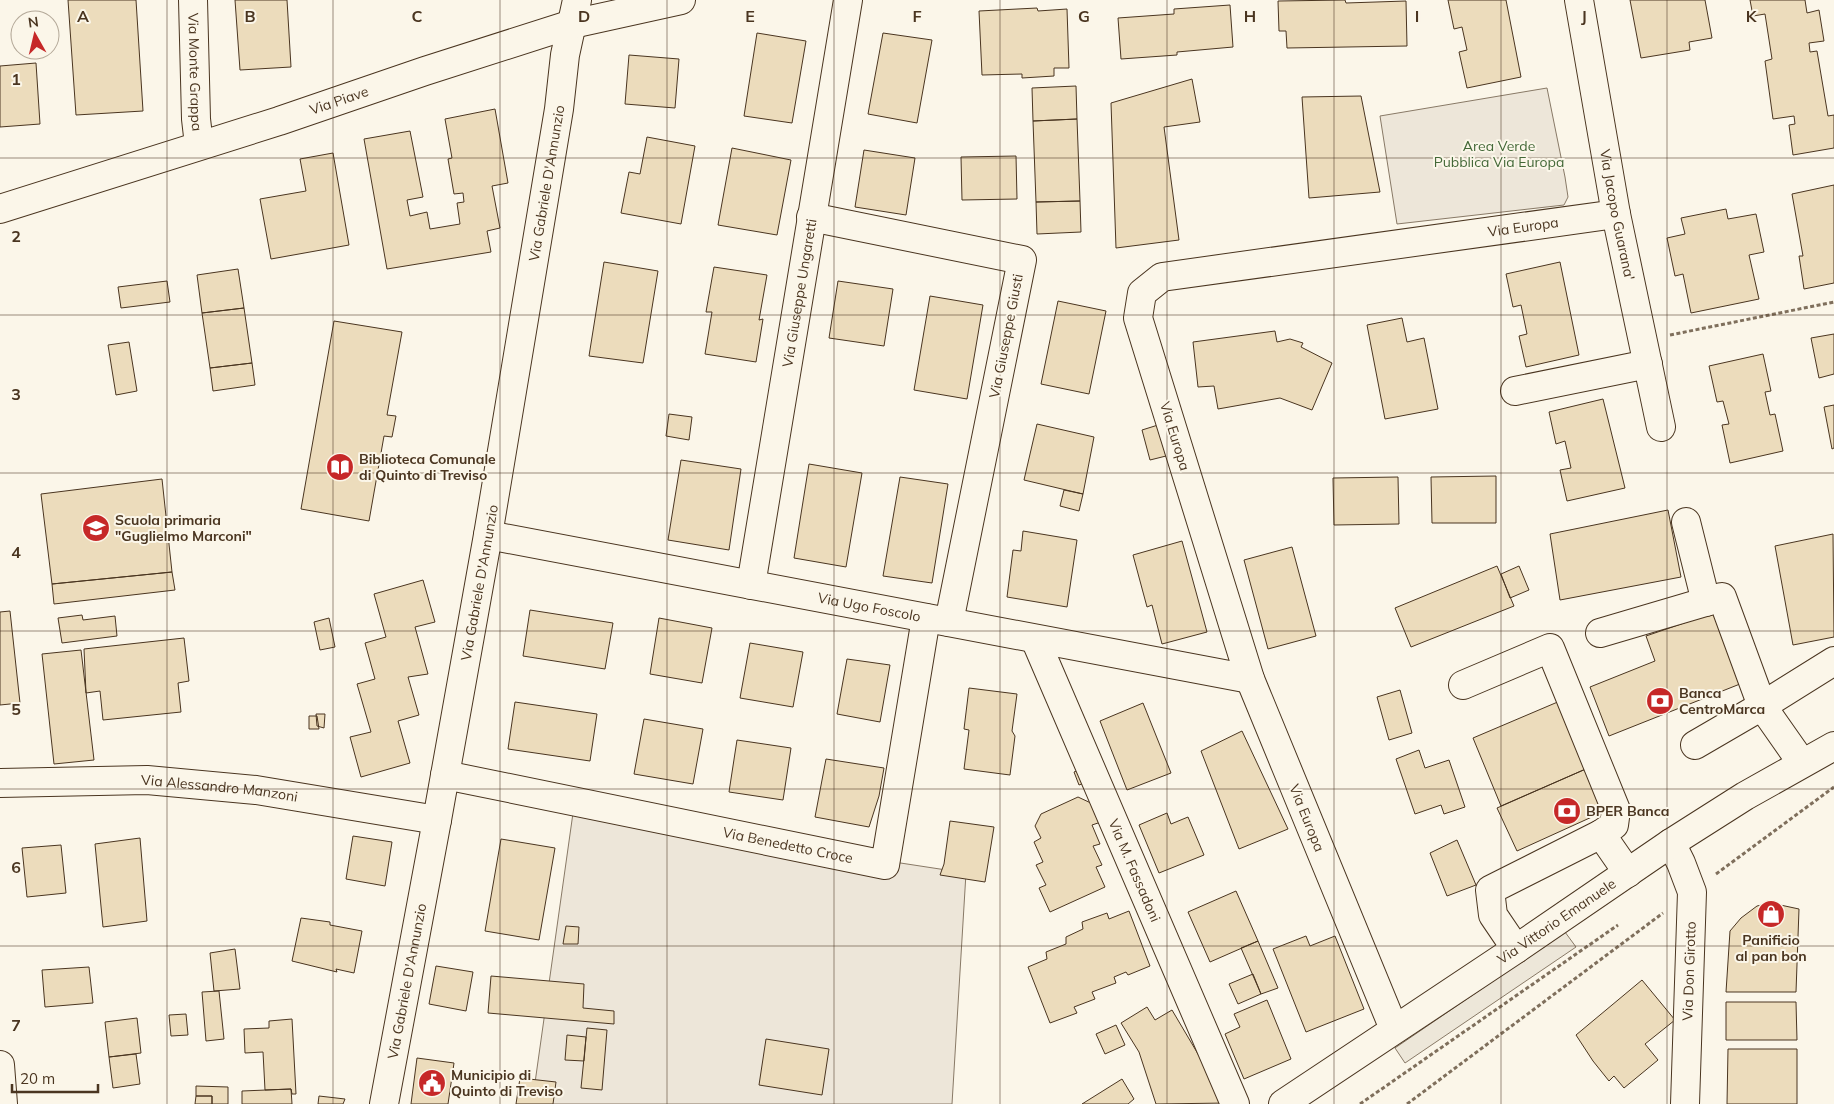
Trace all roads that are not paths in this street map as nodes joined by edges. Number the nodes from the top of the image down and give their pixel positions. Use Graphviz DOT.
graph roads {
  1 [pos="193,0"];
  2 [pos="682,0"];
  3 [pos="848,0"];
  4 [pos="1579,0"];
  5 [pos="575,12"];
  6 [pos="199,145"];
  7 [pos="0,209"];
  8 [pos="1616,214"];
  9 [pos="812,217"];
  10 [pos="1645,352"];
  11 [pos="1515,391"];
  12 [pos="1661,427"];
  13 [pos="1686,522"];
  14 [pos="488,534"];
  15 [pos="751,585"];
  16 [pos="1706,602"];
  17 [pos="937,620"];
  18 [pos="1600,633"];
  19 [pos="1035,639"];
  20 [pos="1834,660"];
  21 [pos="1250,679"];
  22 [pos="1463,685"];
  23 [pos="1762,706"];
  24 [pos="1695,745"];
  25 [pos="1834,746"];
  26 [pos="1802,763"];
  27 [pos="445,775"];
  28 [pos="0,783"];
  29 [pos="437,820"];
  30 [pos="1601,834"];
  31 [pos="1671,843"];
  32 [pos="1628,874"];
  33 [pos="1516,949"];
  34 [pos="1394,1029"];
  35 [pos="0,1065"];
  36 [pos="1294,1101"];
  37 [pos="3,1104"];
  38 [pos="384,1104"];
  39 [pos="1236,1104"];
  40 [pos="1685,1104"];
  1 -- 6 [label="street, Via Monte Grappa"];
  2 -- 5 [label="street, Via Piave"];
  3 -- 9 [label="street, Via Giuseppe Ungaretti"];
  4 -- 8 [label="street, Via Jacopo Guarana'"];
  5 -- 6 [label="street, Via Piave"];
  5 -- 14 [label="street, Via Gabriele D'Annunzio"];
  6 -- 7 [label="street, Via Piave"];
  8 -- 10 [label="street, Via Jacopo Guarana'"];
  8 -- 21 [label="street, Via Europa"];
  9 -- 15 [label="street, Via Giuseppe Ungaretti"];
  9 -- 17 [label="street, Via Giuseppe Giusti"];
  10 -- 11 [label="street"];
  10 -- 12 [label="street, Via Jacopo Guarana'"];
  13 -- 16 [label="street"];
  14 -- 15 [label="street, Via Ugo Foscolo"];
  14 -- 27 [label="street, Via Gabriele D'Annunzio"];
  15 -- 17 [label="street, Via Ugo Foscolo"];
  16 -- 18 [label="street"];
  16 -- 23 [label="street"];
  17 -- 19 [label="street, Via Ugo Foscolo"];
  17 -- 27 [label="street, Via Benedetto Croce"];
  19 -- 21 [label="street, Via Ugo Foscolo"];
  19 -- 39 [label="street, Via M. Fassadoni"];
  20 -- 23 [label="street"];
  21 -- 34 [label="street, Via Europa"];
  22 -- 30 [label="street"];
  23 -- 24 [label="street"];
  23 -- 26 [label="street"];
  25 -- 26 [label="street, Via Vittorio Emanuele"];
  26 -- 31 [label="street, Via Vittorio Emanuele"];
  27 -- 29 [label="street, Via Gabriele D'Annunzio"];
  28 -- 29 [label="street, Via Alessandro Manzoni"];
  29 -- 38 [label="street, Via Gabriele D'Annunzio"];
  30 -- 32 [label="street"];
  30 -- 33 [label="street"];
  31 -- 32 [label="street, Via Vittorio Emanuele"];
  31 -- 40 [label="street, Via Don Girotto"];
  32 -- 33 [label="street, Via Vittorio Emanuele"];
  33 -- 34 [label="street, Via Vittorio Emanuele"];
  34 -- 36 [label="street, Via Vittorio Emanuele"];
  35 -- 37 [label="street"];
}
